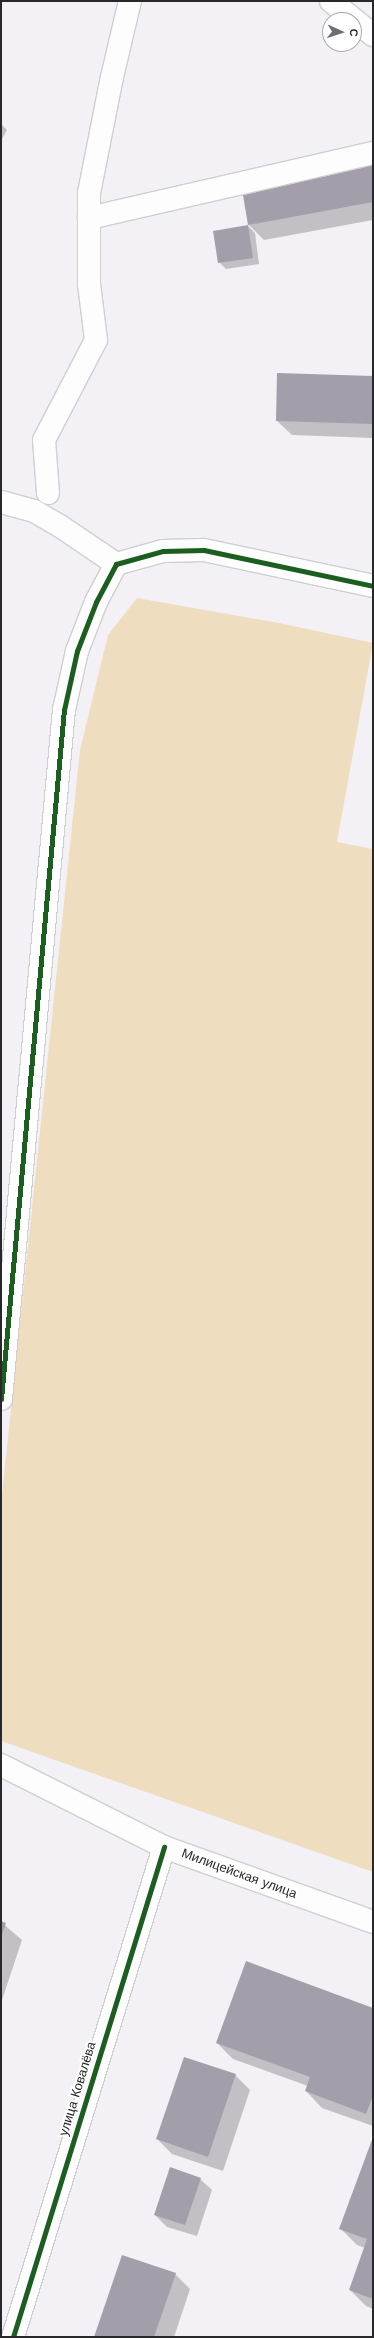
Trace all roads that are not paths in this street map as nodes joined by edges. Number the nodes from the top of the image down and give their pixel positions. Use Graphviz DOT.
graph roads {
  1 [pos="130,1"];
  2 [pos="331,1"];
  3 [pos="373,35"];
  4 [pos="373,153"];
  5 [pos="89,218"];
  6 [pos="48,494"];
  7 [pos="1,502"];
  8 [pos="116,564"];
  9 [pos="373,586"];
  10 [pos="1,1400"];
  11 [pos="1,1765"];
  12 [pos="164,1847"];
  13 [pos="373,1922"];
  14 [pos="13,2337"];
  1 -- 5 [label="street"];
  2 -- 3 [label="street"];
  4 -- 5 [label="street"];
  5 -- 6 [label="street"];
  7 -- 8 [label="street"];
  8 -- 9 [label="street"];
  8 -- 10 [label="street"];
  11 -- 12 [label="street, Милицейская улица"];
  12 -- 13 [label="street, Милицейская улица"];
  12 -- 14 [label="street, улица Ковалёва"];
}
